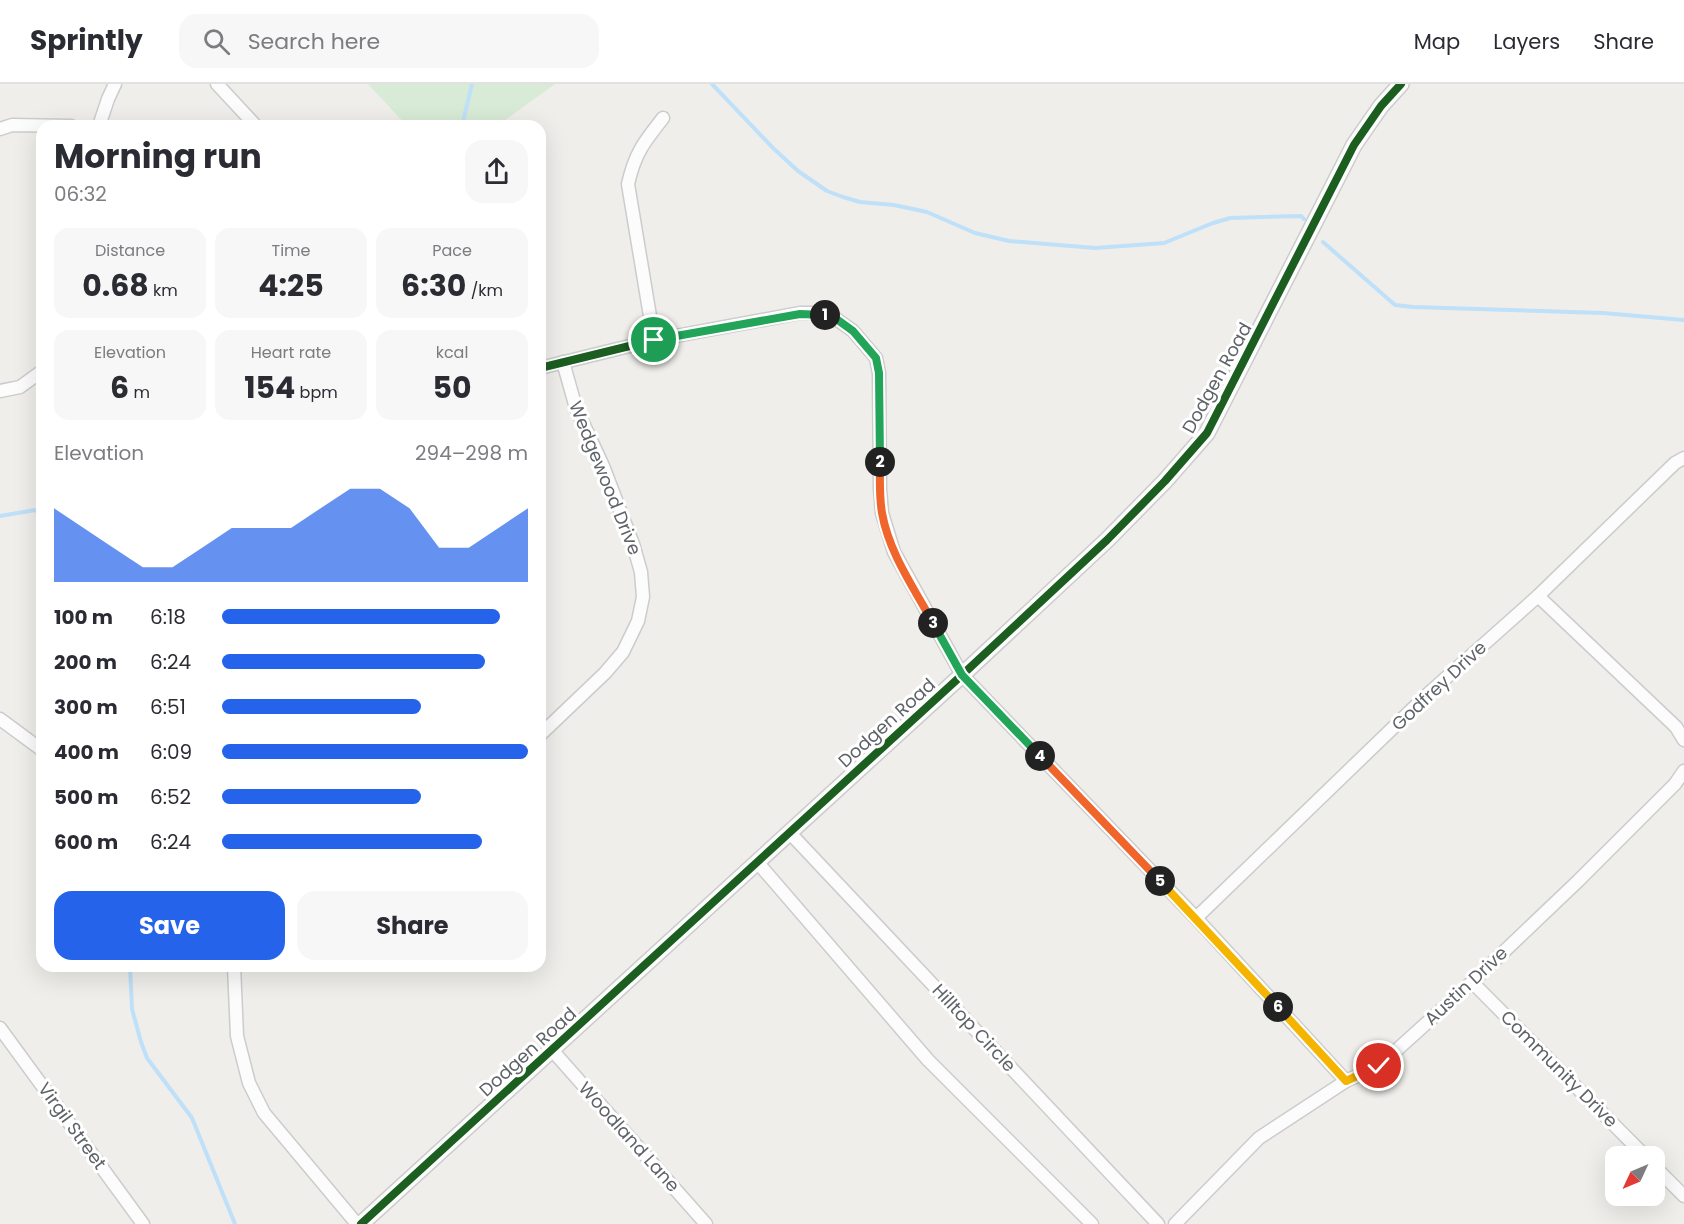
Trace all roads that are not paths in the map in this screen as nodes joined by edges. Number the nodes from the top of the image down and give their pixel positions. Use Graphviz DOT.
graph roads {
  1 [pos="115,84"];
  2 [pos="217,84"];
  3 [pos="1401,84"];
  4 [pos="663,118"];
  5 [pos="101,120"];
  6 [pos="250,120"];
  7 [pos="36,125"];
  8 [pos="0,129"];
  9 [pos="654,340"];
  10 [pos="563,362"];
  11 [pos="546,366"];
  12 [pos="36,375"];
  13 [pos="0,390"];
  14 [pos="1684,458"];
  15 [pos="1538,596"];
  16 [pos="962,675"];
  17 [pos="0,718"];
  18 [pos="546,729"];
  19 [pos="1684,740"];
  20 [pos="36,745"];
  21 [pos="1684,771"];
  22 [pos="789,832"];
  23 [pos="758,863"];
  24 [pos="1196,918"];
  25 [pos="234,972"];
  26 [pos="1472,982"];
  27 [pos="0,1028"];
  28 [pos="552,1050"];
  29 [pos="1346,1081"];
  30 [pos="1635,1146"];
  31 [pos="1665,1177"];
  32 [pos="1684,1196"];
  33 [pos="143,1224"];
  34 [pos="359,1224"];
  35 [pos="706,1224"];
  36 [pos="1092,1224"];
  37 [pos="1158,1224"];
  38 [pos="1175,1224"];
  1 -- 5 [label="street"];
  2 -- 6 [label="street"];
  3 -- 16 [label="street, Dodgen Road"];
  4 -- 9 [label="street"];
  7 -- 8 [label="street"];
  9 -- 10 [label="street"];
  9 -- 16 [label="street"];
  10 -- 11 [label="street"];
  10 -- 18 [label="street, Wedgewood Drive"];
  12 -- 13 [label="street"];
  14 -- 15 [label="street, Godfrey Drive"];
  15 -- 19 [label="street"];
  15 -- 24 [label="street, Godfrey Drive"];
  16 -- 22 [label="street, Dodgen Road"];
  16 -- 24 [label="street"];
  17 -- 20 [label="street"];
  21 -- 26 [label="street, Austin Drive"];
  22 -- 23 [label="street, Dodgen Road"];
  22 -- 37 [label="street, Hilltop Circle"];
  23 -- 28 [label="street, Dodgen Road"];
  23 -- 36 [label="street"];
  24 -- 29 [label="street"];
  25 -- 34 [label="street"];
  26 -- 29 [label="street, Austin Drive"];
  26 -- 30 [label="street, Community Drive"];
  27 -- 33 [label="street, Virgil Street"];
  28 -- 34 [label="street, Dodgen Road"];
  28 -- 35 [label="street, Woodland Lane"];
  29 -- 38 [label="street, Austin Drive"];
  31 -- 32 [label="street"];
}
